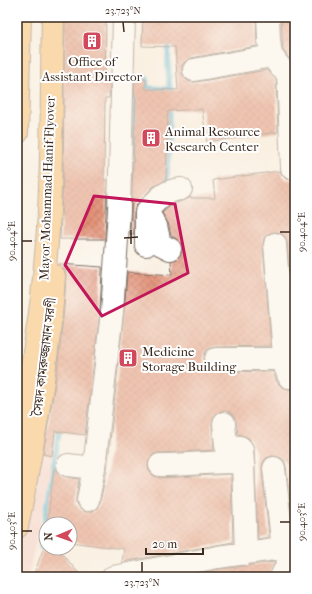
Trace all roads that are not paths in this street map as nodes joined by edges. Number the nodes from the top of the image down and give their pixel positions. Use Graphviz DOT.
graph roads {
  1 [pos="20,17"];
  2 [pos="41,17"];
  3 [pos="52,17"];
  4 [pos="62,17"];
  5 [pos="124,17"];
  6 [pos="268,17"];
  7 [pos="272,56"];
  8 [pos="194,70"];
  9 [pos="292,74"];
  10 [pos="17,133"];
  11 [pos="295,168"];
  12 [pos="181,189"];
  13 [pos="118,211"];
  14 [pos="146,212"];
  15 [pos="275,244"];
  16 [pos="146,245"];
  17 [pos="170,249"];
  18 [pos="216,359"];
  19 [pos="290,368"];
  20 [pos="17,393"];
  21 [pos="17,452"];
  22 [pos="68,465"];
  23 [pos="160,465"];
  24 [pos="94,468"];
  25 [pos="274,468"];
  26 [pos="88,500"];
  27 [pos="17,526"];
  28 [pos="291,548"];
  29 [pos="246,554"];
  30 [pos="113,577"];
  31 [pos="282,577"];
  1 -- 10 [label="main road"];
  2 -- 20 [label="main road"];
  3 -- 21 [label="main road, Mayor Mohammad Hanif Flyover"];
  4 -- 27 [label="main road, সৈয়দ কামরুজ্জামান সরণী"];
  5 -- 13 [label="street"];
  6 -- 7 [label="street"];
  7 -- 8 [label="street"];
  7 -- 9 [label="street"];
  9 -- 11 [label="street"];
  12 -- 14 [label="street"];
  13 -- 14 [label="street"];
  13 -- 24 [label="street"];
  14 -- 16 [label="street"];
  14 -- 17 [label="street"];
  15 -- 19 [label="street"];
  18 -- 19 [label="street"];
  22 -- 24 [label="street"];
  23 -- 29 [label="street"];
  24 -- 26 [label="street"];
  25 -- 28 [label="street"];
  28 -- 29 [label="street"];
  28 -- 31 [label="street"];
  29 -- 30 [label="street"];
}
